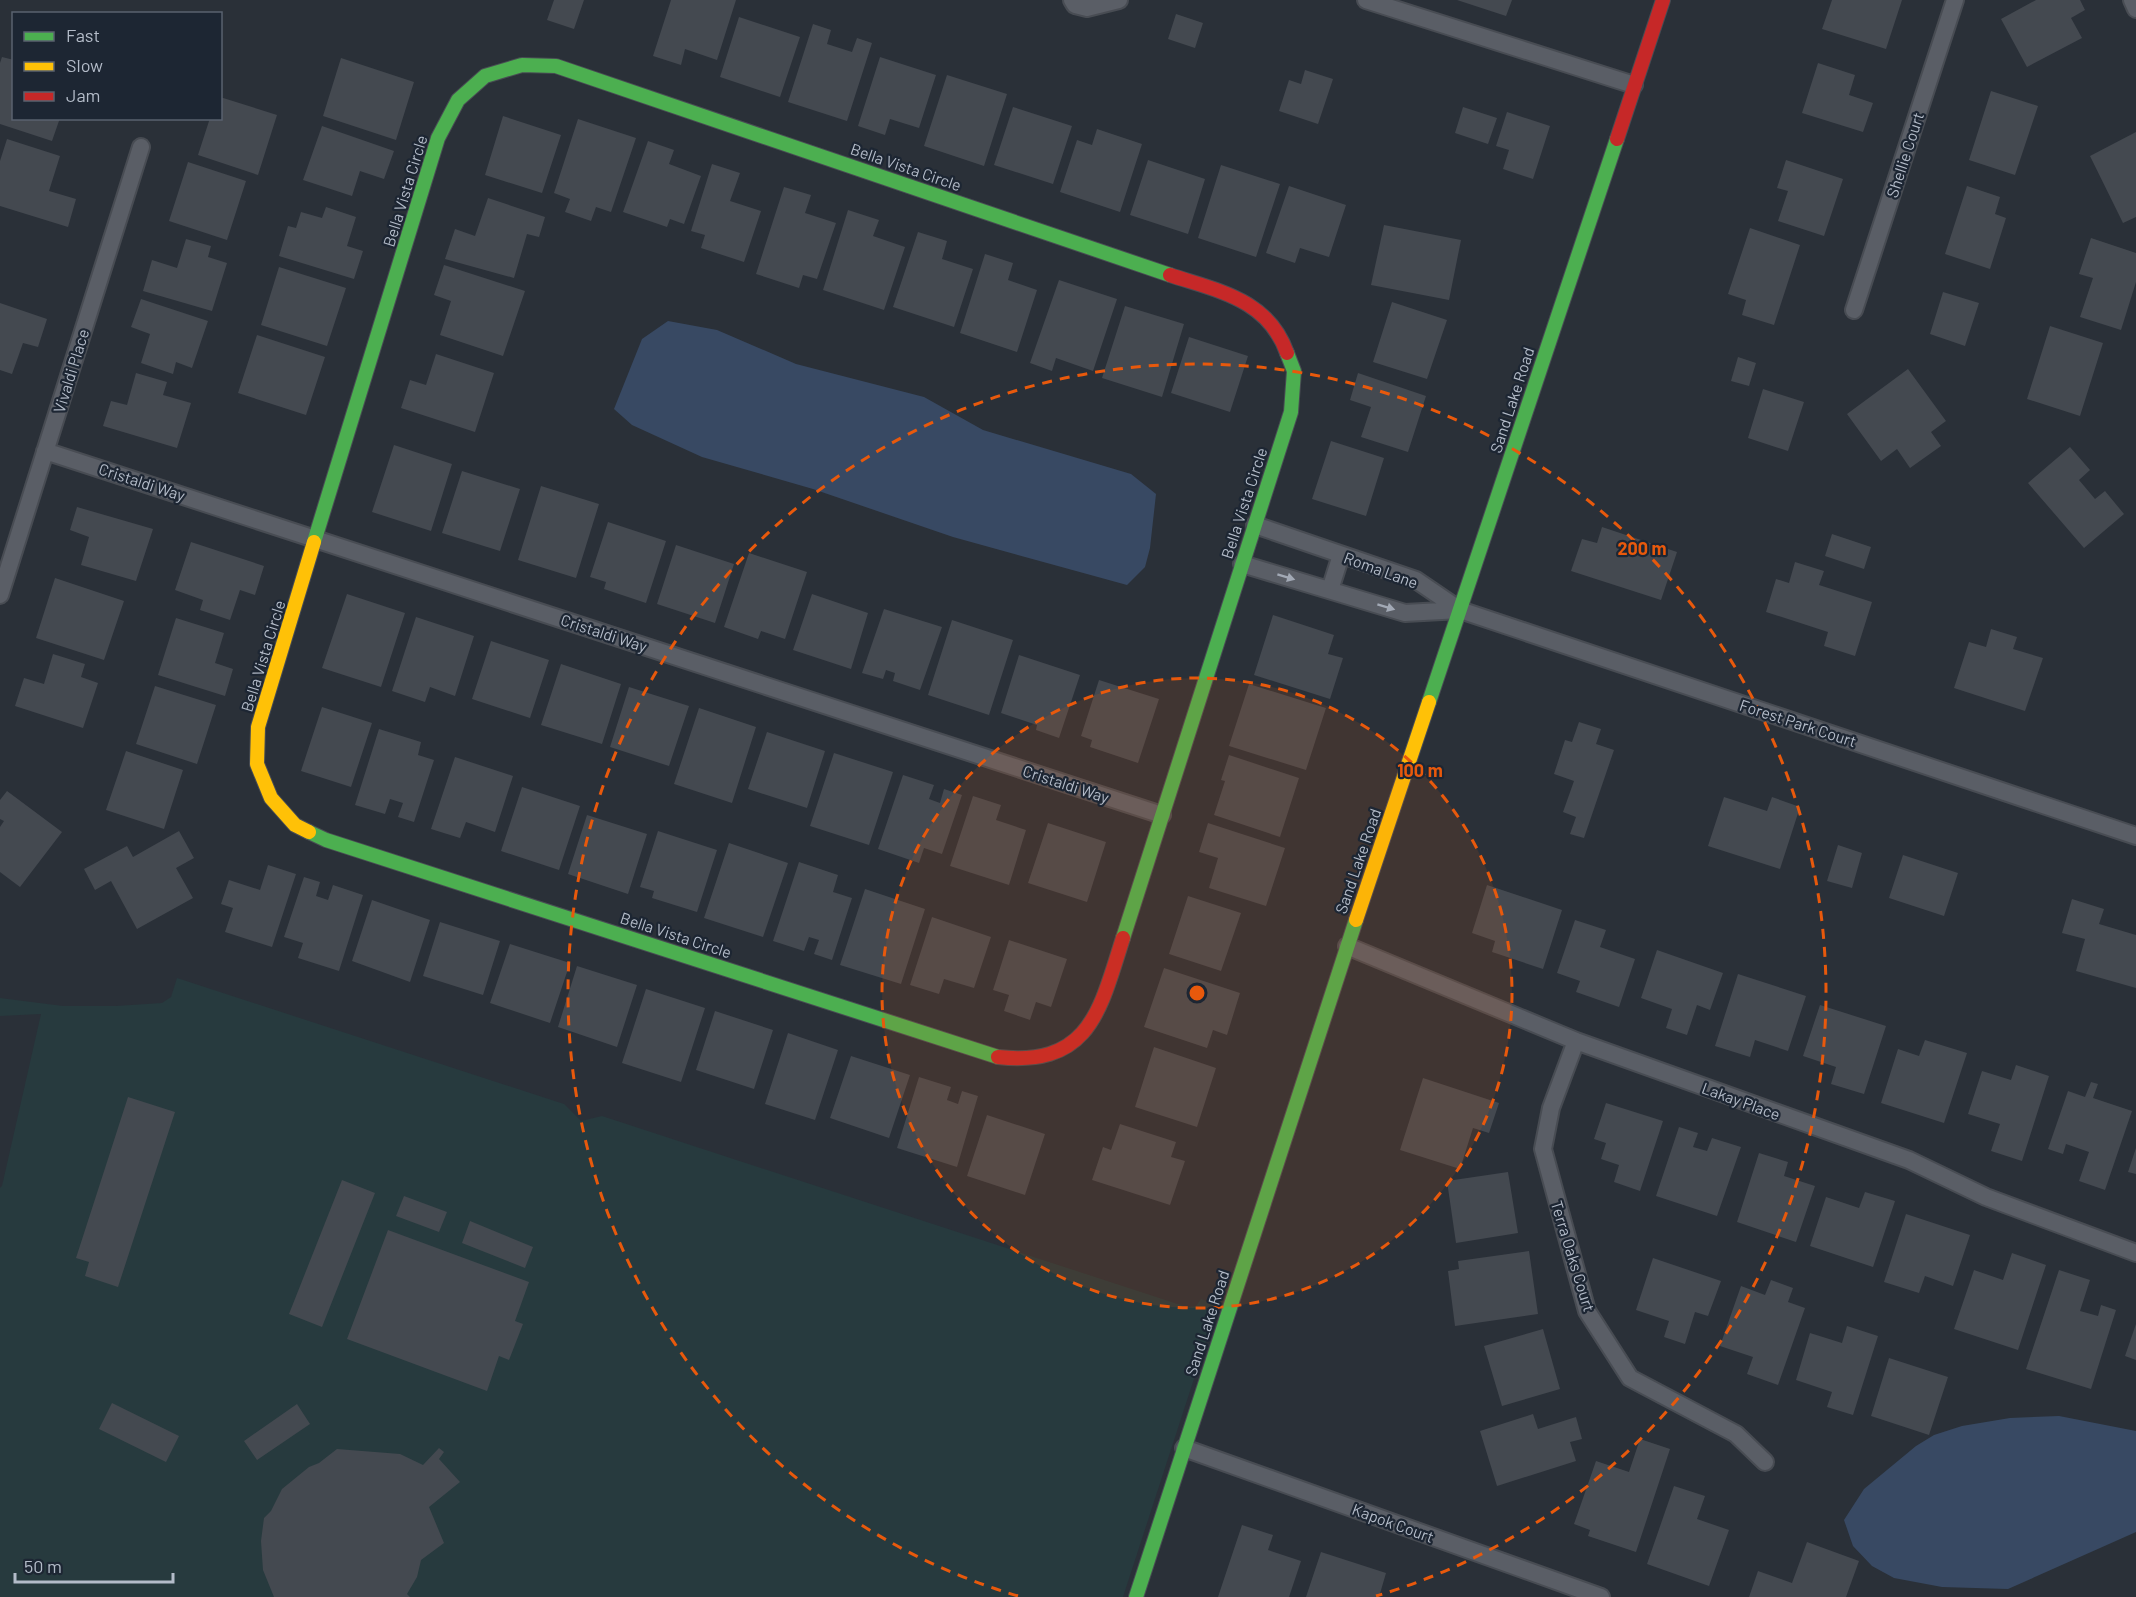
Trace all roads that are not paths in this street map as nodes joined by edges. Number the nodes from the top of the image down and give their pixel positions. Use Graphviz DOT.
graph roads {
  1 [pos="1072,0"];
  2 [pos="1119,0"];
  3 [pos="1366,0"];
  4 [pos="1663,0"];
  5 [pos="1955,0"];
  6 [pos="2132,0"];
  7 [pos="2136,9"];
  8 [pos="1634,85"];
  9 [pos="141,147"];
  10 [pos="1854,310"];
  11 [pos="45,451"];
  12 [pos="1255,525"];
  13 [pos="315,539"];
  14 [pos="1341,555"];
  15 [pos="1242,564"];
  16 [pos="1330,590"];
  17 [pos="0,594"];
  18 [pos="1460,610"];
  19 [pos="1162,815"];
  20 [pos="2136,836"];
  21 [pos="1347,946"];
  22 [pos="1576,1041"];
  23 [pos="2136,1253"];
  24 [pos="1184,1448"];
  25 [pos="1765,1462"];
  26 [pos="1136,1597"];
  27 [pos="1601,1597"];
  1 -- 2 [label="street"];
  3 -- 8 [label="street"];
  4 -- 8 [label="street, Sand Lake Road"];
  5 -- 10 [label="street, Shellie Court"];
  6 -- 7 [label="street"];
  8 -- 18 [label="street, Sand Lake Road"];
  9 -- 11 [label="street, Vivaldi Place"];
  11 -- 13 [label="street, Cristaldi Way"];
  11 -- 17 [label="street, Vivaldi Place"];
  12 -- 13 [label="street, Bella Vista Circle"];
  12 -- 14 [label="street, Roma Lane"];
  12 -- 15 [label="street, Bella Vista Circle"];
  13 -- 19 [label="street, Cristaldi Way"];
  13 -- 19 [label="street, Bella Vista Circle"];
  14 -- 16 [label="street"];
  14 -- 18 [label="street, Roma Lane"];
  15 -- 16 [label="street, Roma Lane, one-way"];
  15 -- 19 [label="street, Bella Vista Circle"];
  16 -- 18 [label="street, Roma Lane, one-way"];
  18 -- 20 [label="street, Forest Park Court"];
  18 -- 21 [label="street, Sand Lake Road"];
  21 -- 22 [label="street, Lakay Place"];
  21 -- 24 [label="street, Sand Lake Road"];
  22 -- 23 [label="street, Lakay Place"];
  22 -- 25 [label="street, Terra Oaks Court"];
  24 -- 26 [label="street, Sand Lake Road"];
  24 -- 27 [label="street, Kapok Court"];
}
